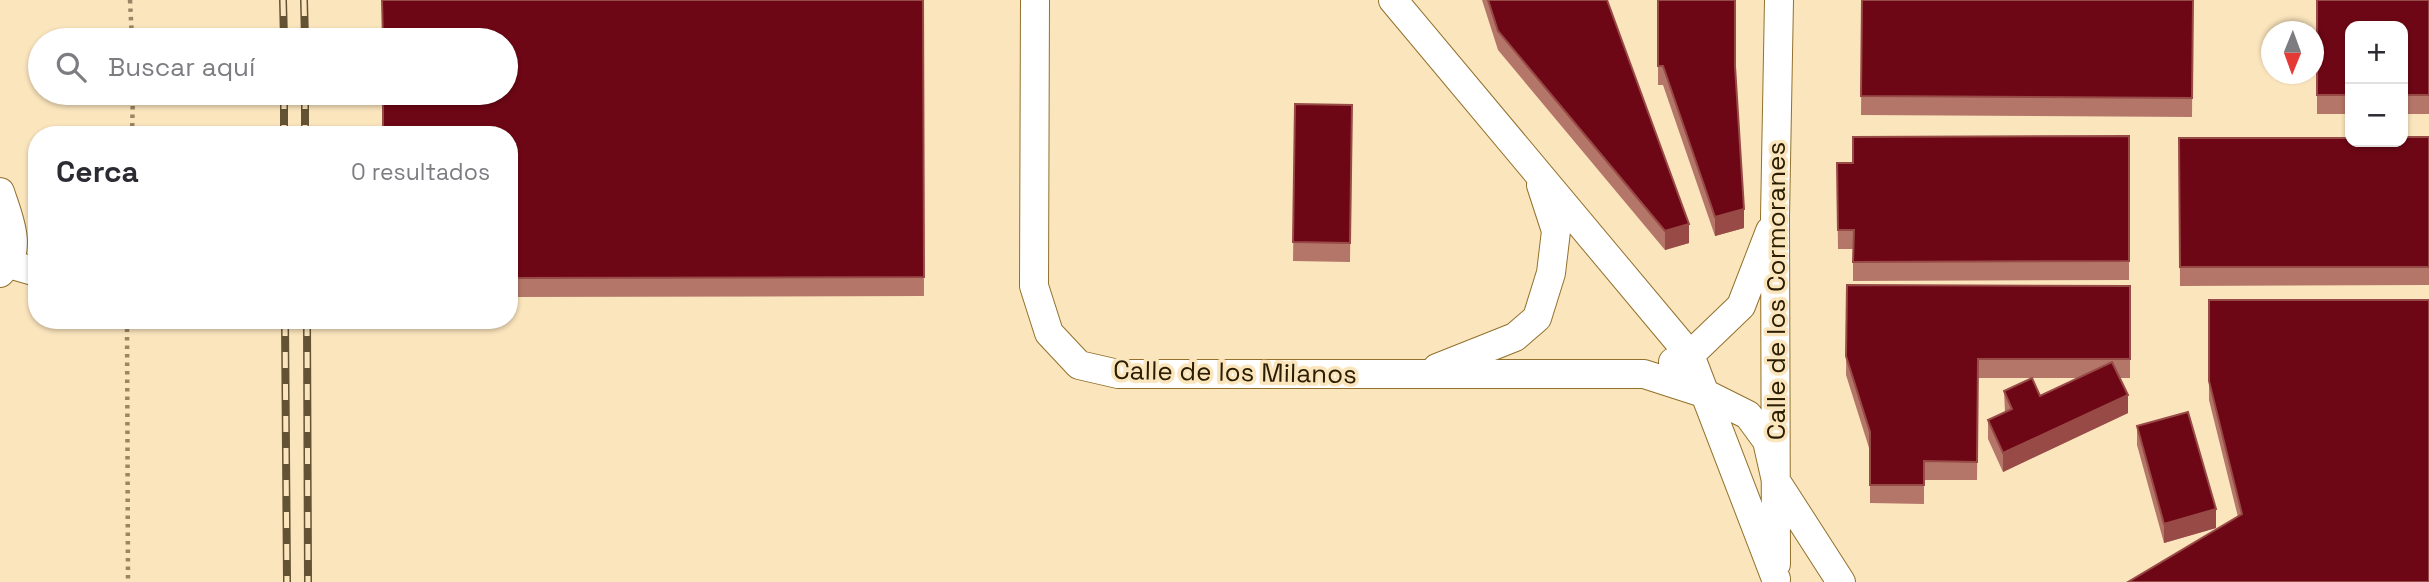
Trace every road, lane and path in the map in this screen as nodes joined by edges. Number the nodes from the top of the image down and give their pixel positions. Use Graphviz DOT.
graph roads {
  1 [pos="130,0"];
  2 [pos="1035,0"];
  3 [pos="1393,0"];
  4 [pos="1779,0"];
  5 [pos="131,28"];
  6 [pos="133,105"];
  7 [pos="132,126"];
  8 [pos="1537,173"];
  9 [pos="0,192"];
  10 [pos="1775,217"];
  11 [pos="5,269"];
  12 [pos="28,271"];
  13 [pos="127,329"];
  14 [pos="1690,355"];
  15 [pos="1422,374"];
  16 [pos="1644,374"];
  17 [pos="1706,394"];
  18 [pos="1776,481"];
  19 [pos="1776,581"];
  20 [pos="128,582"];
  21 [pos="1840,582"];
  1 -- 5 [label="path"];
  2 -- 15 [label="street, Calle de los Milanos"];
  3 -- 8 [label="street"];
  4 -- 10 [label="street, Calle de los Cormoranes"];
  6 -- 7 [label="path"];
  8 -- 14 [label="street"];
  8 -- 15 [label="street"];
  9 -- 11 [label="street"];
  10 -- 14 [label="street"];
  10 -- 18 [label="street, Calle de los Cormoranes"];
  11 -- 12 [label="street"];
  13 -- 20 [label="path"];
  14 -- 16 [label="street"];
  14 -- 17 [label="street"];
  15 -- 16 [label="street, Calle de los Milanos"];
  16 -- 17 [label="street"];
  17 -- 18 [label="street"];
  17 -- 19 [label="street"];
  18 -- 19 [label="street, Calle de los Cormoranes"];
  18 -- 21 [label="street"];
}
